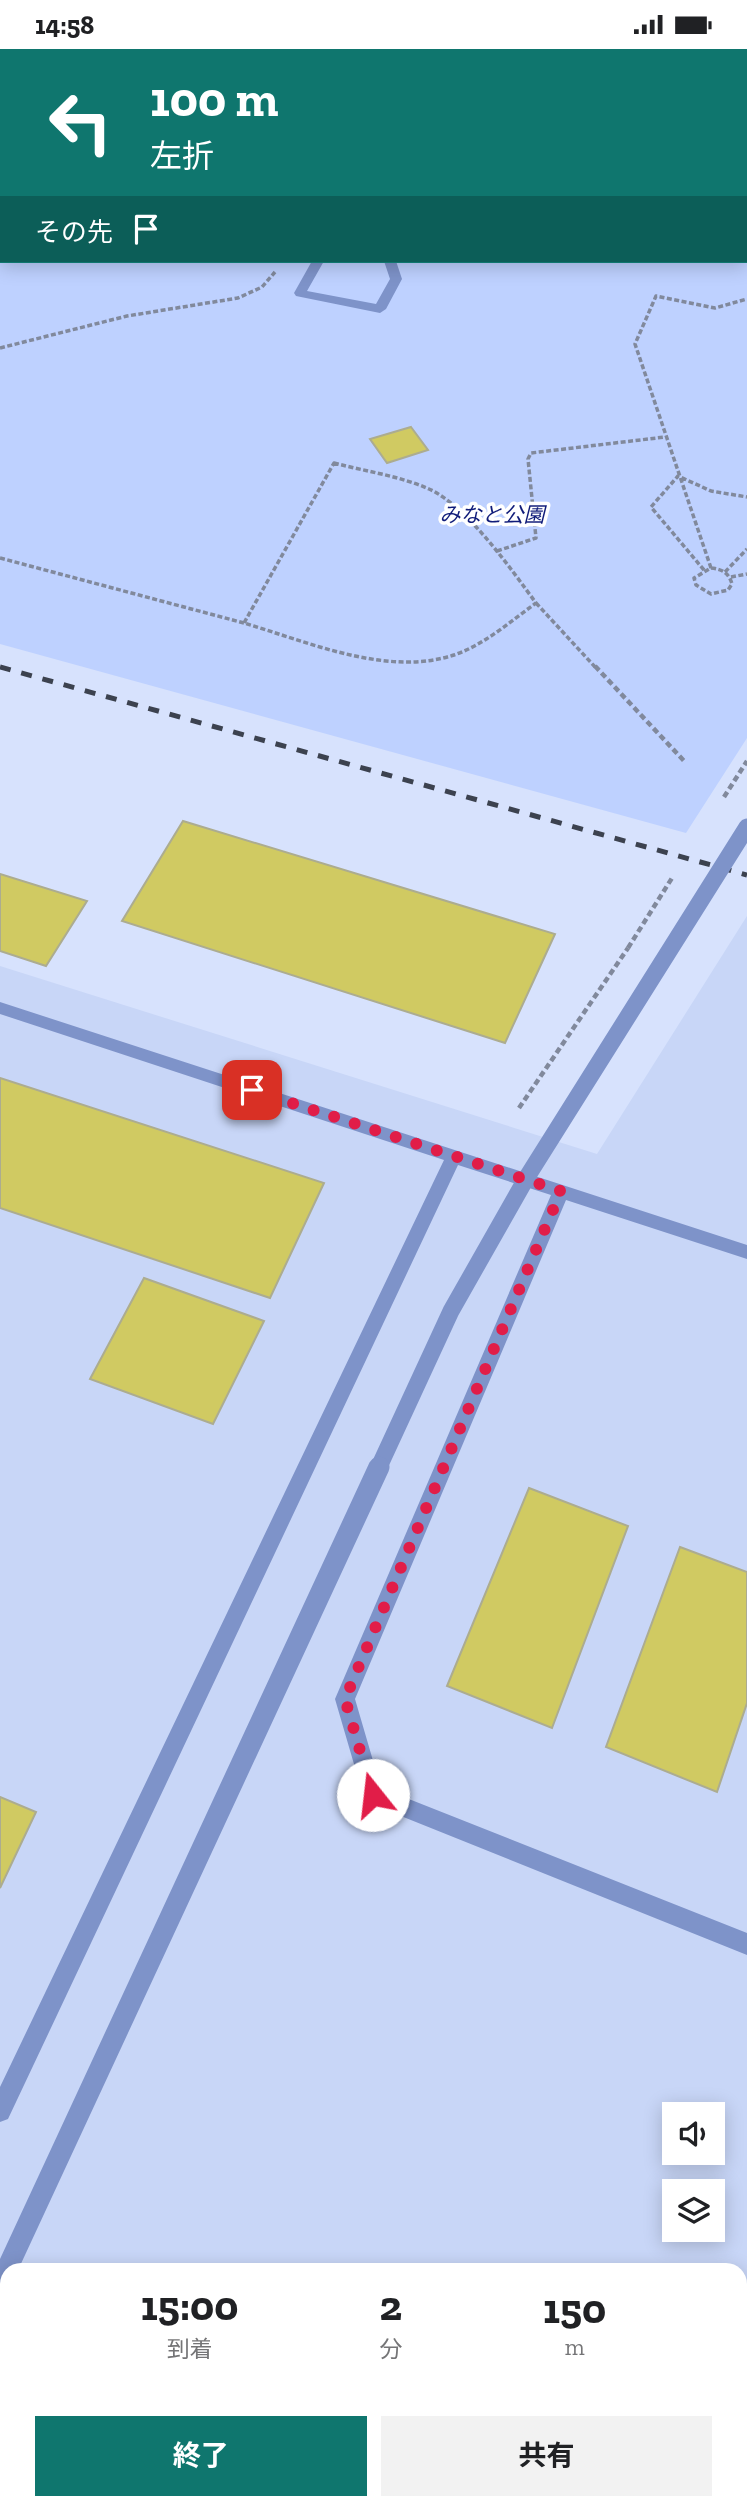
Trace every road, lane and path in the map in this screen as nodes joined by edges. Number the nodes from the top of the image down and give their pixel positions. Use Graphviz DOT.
graph roads {
  1 [pos="317,263"];
  2 [pos="391,263"];
  3 [pos="278,268"];
  4 [pos="747,299"];
  5 [pos="0,348"];
  6 [pos="665,437"];
  7 [pos="678,476"];
  8 [pos="747,497"];
  9 [pos="747,549"];
  10 [pos="497,551"];
  11 [pos="0,558"];
  12 [pos="711,568"];
  13 [pos="704,570"];
  14 [pos="725,572"];
  15 [pos="747,574"];
  16 [pos="730,577"];
  17 [pos="536,603"];
  18 [pos="244,623"];
  19 [pos="747,761"];
  20 [pos="686,763"];
  21 [pos="724,797"];
  22 [pos="747,827"];
  23 [pos="628,948"];
  24 [pos="0,1008"];
  25 [pos="519,1108"];
  26 [pos="454,1156"];
  27 [pos="561,1191"];
  28 [pos="747,1252"];
  29 [pos="747,1944"];
  30 [pos="0,2111"];
  31 [pos="10,2263"];
  1 -- 2 [label="street"];
  3 -- 5 [label="path"];
  4 -- 6 [label="path"];
  6 -- 7 [label="path"];
  6 -- 10 [label="path"];
  7 -- 8 [label="path"];
  7 -- 12 [label="path"];
  7 -- 13 [label="path"];
  9 -- 14 [label="path"];
  10 -- 17 [label="path"];
  10 -- 18 [label="path"];
  11 -- 18 [label="path"];
  12 -- 13 [label="path"];
  12 -- 14 [label="path"];
  13 -- 16 [label="path"];
  14 -- 16 [label="path"];
  15 -- 16 [label="path"];
  17 -- 18 [label="path"];
  17 -- 20 [label="path"];
  19 -- 21 [label="path"];
  22 -- 31 [label="street, bridge"];
  23 -- 25 [label="path"];
  24 -- 26 [label="street"];
  26 -- 27 [label="street"];
  26 -- 30 [label="street"];
  27 -- 28 [label="street"];
  27 -- 29 [label="street"];
}
